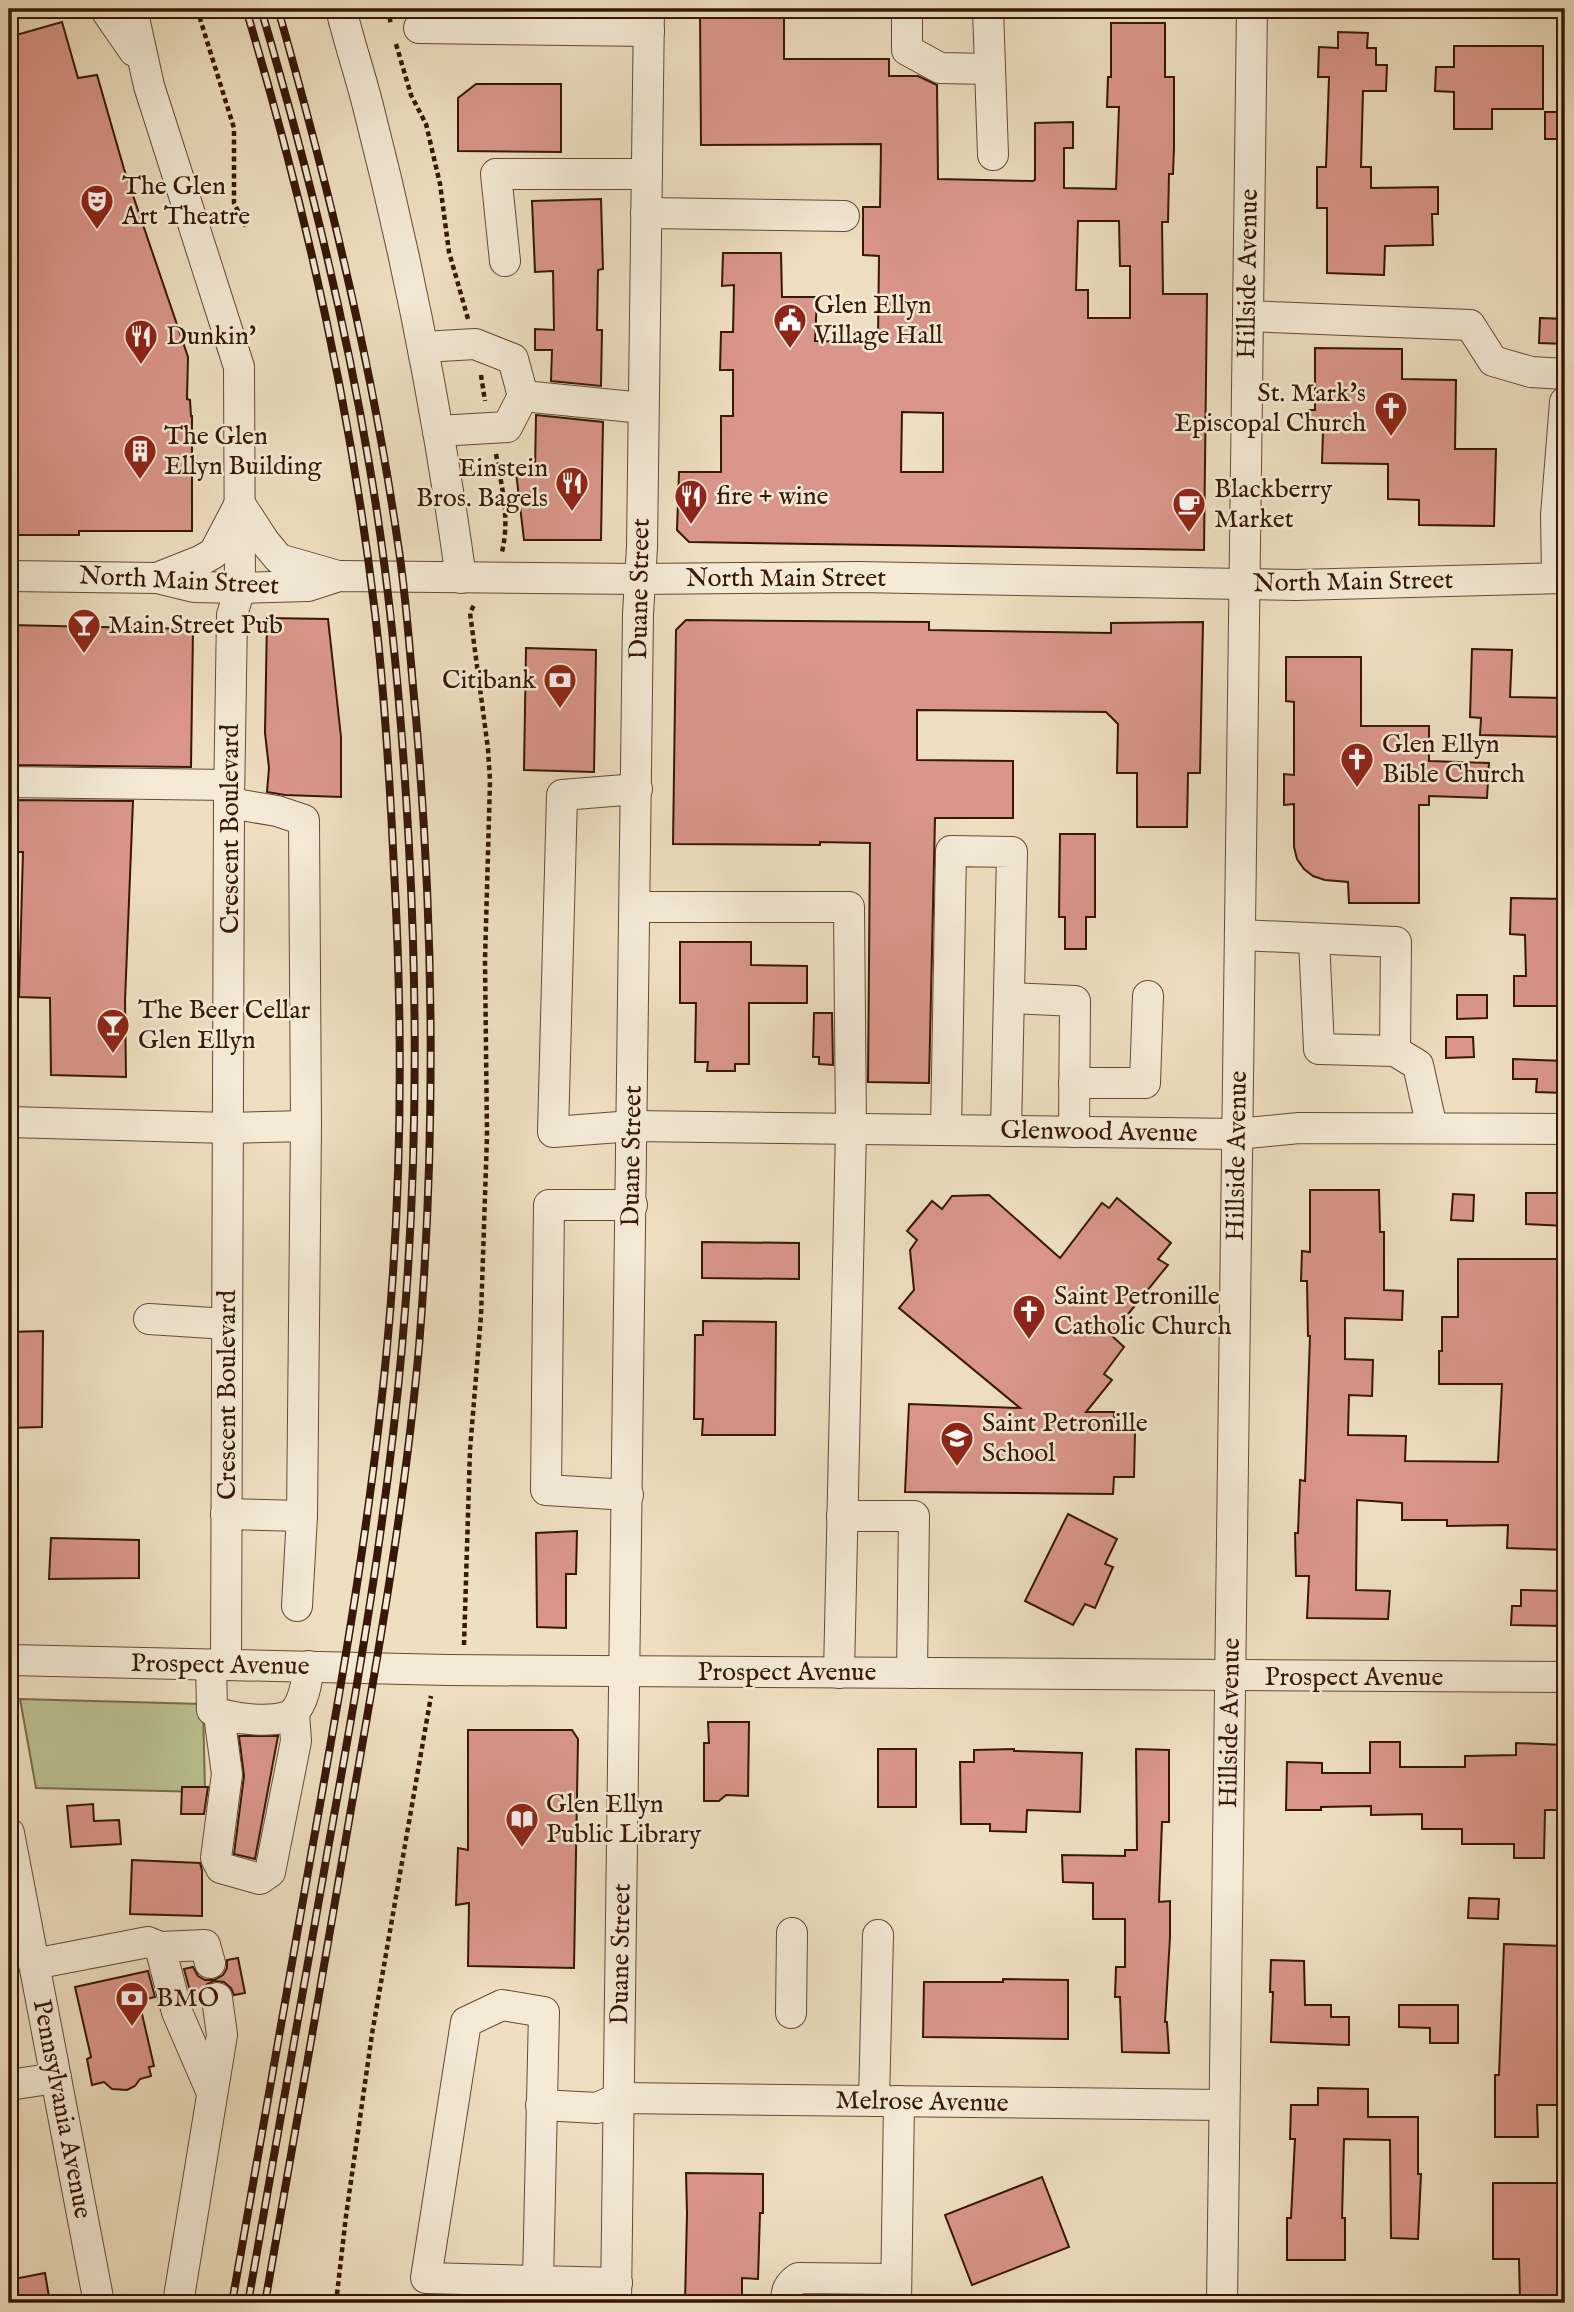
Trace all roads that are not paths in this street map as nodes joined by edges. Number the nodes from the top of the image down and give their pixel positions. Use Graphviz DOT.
graph roads {
  1 [pos="105,9"];
  2 [pos="132,9"];
  3 [pos="341,9"];
  4 [pos="907,9"];
  5 [pos="988,9"];
  6 [pos="1252,9"];
  7 [pos="649,20"];
  8 [pos="419,27"];
  9 [pos="990,69"];
  10 [pos="149,86"];
  11 [pos="993,155"];
  12 [pos="646,174"];
  13 [pos="646,213"];
  14 [pos="844,216"];
  15 [pos="505,261"];
  16 [pos="1248,316"];
  17 [pos="423,347"];
  18 [pos="1565,374"];
  19 [pos="523,397"];
  20 [pos="1565,402"];
  21 [pos="643,408"];
  22 [pos="438,431"];
  23 [pos="239,504"];
  24 [pos="9,576"];
  25 [pos="340,576"];
  26 [pos="157,578"];
  27 [pos="461,578"];
  28 [pos="1561,578"];
  29 [pos="639,579"];
  30 [pos="1244,583"];
  31 [pos="240,588"];
  32 [pos="9,782"];
  33 [pos="637,789"];
  34 [pos="229,794"];
  35 [pos="635,907"];
  36 [pos="1240,935"];
  37 [pos="1314,939"];
  38 [pos="1148,996"];
  39 [pos="1009,998"];
  40 [pos="1395,1051"];
  41 [pos="1074,1083"];
  42 [pos="9,1122"];
  43 [pos="306,1126"];
  44 [pos="633,1126"];
  45 [pos="228,1128"];
  46 [pos="1432,1128"];
  47 [pos="851,1129"];
  48 [pos="1565,1129"];
  49 [pos="946,1130"];
  50 [pos="1006,1131"];
  51 [pos="1074,1132"];
  52 [pos="1237,1134"];
  53 [pos="632,1205"];
  54 [pos="149,1319"];
  55 [pos="227,1324"];
  56 [pos="628,1495"];
  57 [pos="226,1514"];
  58 [pos="302,1516"];
  59 [pos="842,1516"];
  60 [pos="297,1606"];
  61 [pos="9,1660"];
  62 [pos="218,1665"];
  63 [pos="309,1666"];
  64 [pos="625,1671"];
  65 [pos="839,1673"];
  66 [pos="912,1673"];
  67 [pos="1230,1676"];
  68 [pos="1565,1677"];
  69 [pos="294,1713"];
  70 [pos="219,1715"];
  71 [pos="9,1836"];
  72 [pos="792,1933"];
  73 [pos="877,1935"];
  74 [pos="160,1947"];
  75 [pos="34,1964"];
  76 [pos="210,1964"];
  77 [pos="217,1998"];
  78 [pos="791,2013"];
  79 [pos="56,2078"];
  80 [pos="9,2085"];
  81 [pos="212,2093"];
  82 [pos="619,2098"];
  83 [pos="887,2101"];
  84 [pos="541,2105"];
  85 [pos="1224,2105"];
  86 [pos="538,2281"];
  87 [pos="896,2291"];
  88 [pos="616,2293"];
  89 [pos="99,2303"];
  90 [pos="178,2303"];
  91 [pos="786,2303"];
  92 [pos="1222,2303"];
  1 -- 10 [label="street"];
  2 -- 10 [label="street, Crescent Boulevard"];
  3 -- 17 [label="street"];
  4 -- 9 [label="street"];
  5 -- 9 [label="street"];
  6 -- 16 [label="street, Hillside Avenue"];
  7 -- 8 [label="street"];
  7 -- 12 [label="street, Duane Street"];
  9 -- 11 [label="street"];
  10 -- 23 [label="street, Crescent Boulevard"];
  12 -- 13 [label="street, Duane Street"];
  12 -- 15 [label="street"];
  13 -- 14 [label="street"];
  13 -- 21 [label="street, Duane Street"];
  16 -- 18 [label="street"];
  16 -- 30 [label="street, Hillside Avenue"];
  17 -- 19 [label="street"];
  17 -- 22 [label="street"];
  19 -- 21 [label="street"];
  19 -- 22 [label="street"];
  20 -- 28 [label="street"];
  21 -- 29 [label="street, Duane Street"];
  22 -- 27 [label="street"];
  23 -- 25 [label="street"];
  23 -- 26 [label="street"];
  23 -- 31 [label="street, Crescent Boulevard"];
  24 -- 26 [label="street, North Main Street"];
  25 -- 27 [label="street, North Main Street"];
  25 -- 31 [label="street, North Main Street"];
  26 -- 31 [label="street, North Main Street"];
  27 -- 29 [label="street, North Main Street"];
  28 -- 30 [label="street, North Main Street"];
  29 -- 30 [label="street, North Main Street"];
  29 -- 33 [label="street, Duane Street"];
  30 -- 36 [label="street, Hillside Avenue"];
  31 -- 34 [label="street, Crescent Boulevard"];
  32 -- 34 [label="street"];
  33 -- 35 [label="street, Duane Street"];
  33 -- 44 [label="street, Glenwood Avenue"];
  34 -- 43 [label="street"];
  34 -- 45 [label="street, Crescent Boulevard"];
  35 -- 44 [label="street, Duane Street"];
  35 -- 47 [label="street"];
  36 -- 37 [label="street"];
  36 -- 52 [label="street, Hillside Avenue"];
  37 -- 40 [label="street"];
  37 -- 40 [label="street"];
  38 -- 41 [label="street"];
  39 -- 41 [label="street"];
  39 -- 49 [label="street"];
  39 -- 50 [label="street"];
  40 -- 46 [label="street"];
  41 -- 51 [label="street"];
  42 -- 45 [label="street"];
  43 -- 45 [label="street"];
  43 -- 58 [label="street"];
  44 -- 47 [label="street, Glenwood Avenue"];
  44 -- 53 [label="street, Duane Street"];
  45 -- 55 [label="street, Crescent Boulevard"];
  46 -- 48 [label="street, Glenwood Avenue"];
  46 -- 52 [label="street, Glenwood Avenue"];
  47 -- 49 [label="street, Glenwood Avenue"];
  47 -- 59 [label="street"];
  49 -- 50 [label="street, Glenwood Avenue"];
  50 -- 51 [label="street, Glenwood Avenue"];
  51 -- 52 [label="street, Glenwood Avenue"];
  52 -- 67 [label="street, Hillside Avenue"];
  53 -- 56 [label="street, Duane Street"];
  53 -- 56 [label="street"];
  54 -- 55 [label="street"];
  55 -- 57 [label="street, Crescent Boulevard"];
  56 -- 64 [label="street, Duane Street"];
  57 -- 58 [label="street"];
  57 -- 62 [label="street, Crescent Boulevard"];
  58 -- 60 [label="street"];
  59 -- 65 [label="street"];
  59 -- 66 [label="street"];
  61 -- 62 [label="street, Prospect Avenue"];
  62 -- 63 [label="street, Prospect Avenue"];
  62 -- 70 [label="street, Crescent Boulevard"];
  63 -- 64 [label="street, Prospect Avenue"];
  63 -- 69 [label="street"];
  64 -- 65 [label="street, Prospect Avenue"];
  64 -- 82 [label="street, Duane Street"];
  65 -- 66 [label="street, Prospect Avenue"];
  66 -- 67 [label="street, Prospect Avenue"];
  67 -- 68 [label="street, Prospect Avenue"];
  67 -- 85 [label="street, Hillside Avenue"];
  69 -- 70 [label="street"];
  69 -- 70 [label="street"];
  71 -- 75 [label="street, Pennsylvania Avenue"];
  72 -- 78 [label="street"];
  73 -- 83 [label="street"];
  74 -- 75 [label="street"];
  74 -- 76 [label="street"];
  74 -- 81 [label="street"];
  75 -- 79 [label="street, Pennsylvania Avenue"];
  77 -- 81 [label="street"];
  79 -- 80 [label="street"];
  79 -- 89 [label="street, Pennsylvania Avenue"];
  81 -- 90 [label="street"];
  82 -- 83 [label="street, Melrose Avenue"];
  82 -- 84 [label="street, Melrose Avenue"];
  82 -- 88 [label="street, Duane Street"];
  83 -- 85 [label="street, Melrose Avenue"];
  83 -- 87 [label="street"];
  84 -- 86 [label="street"];
  84 -- 86 [label="street"];
  85 -- 92 [label="street, Hillside Avenue"];
  86 -- 88 [label="street"];
  87 -- 91 [label="street"];
}
